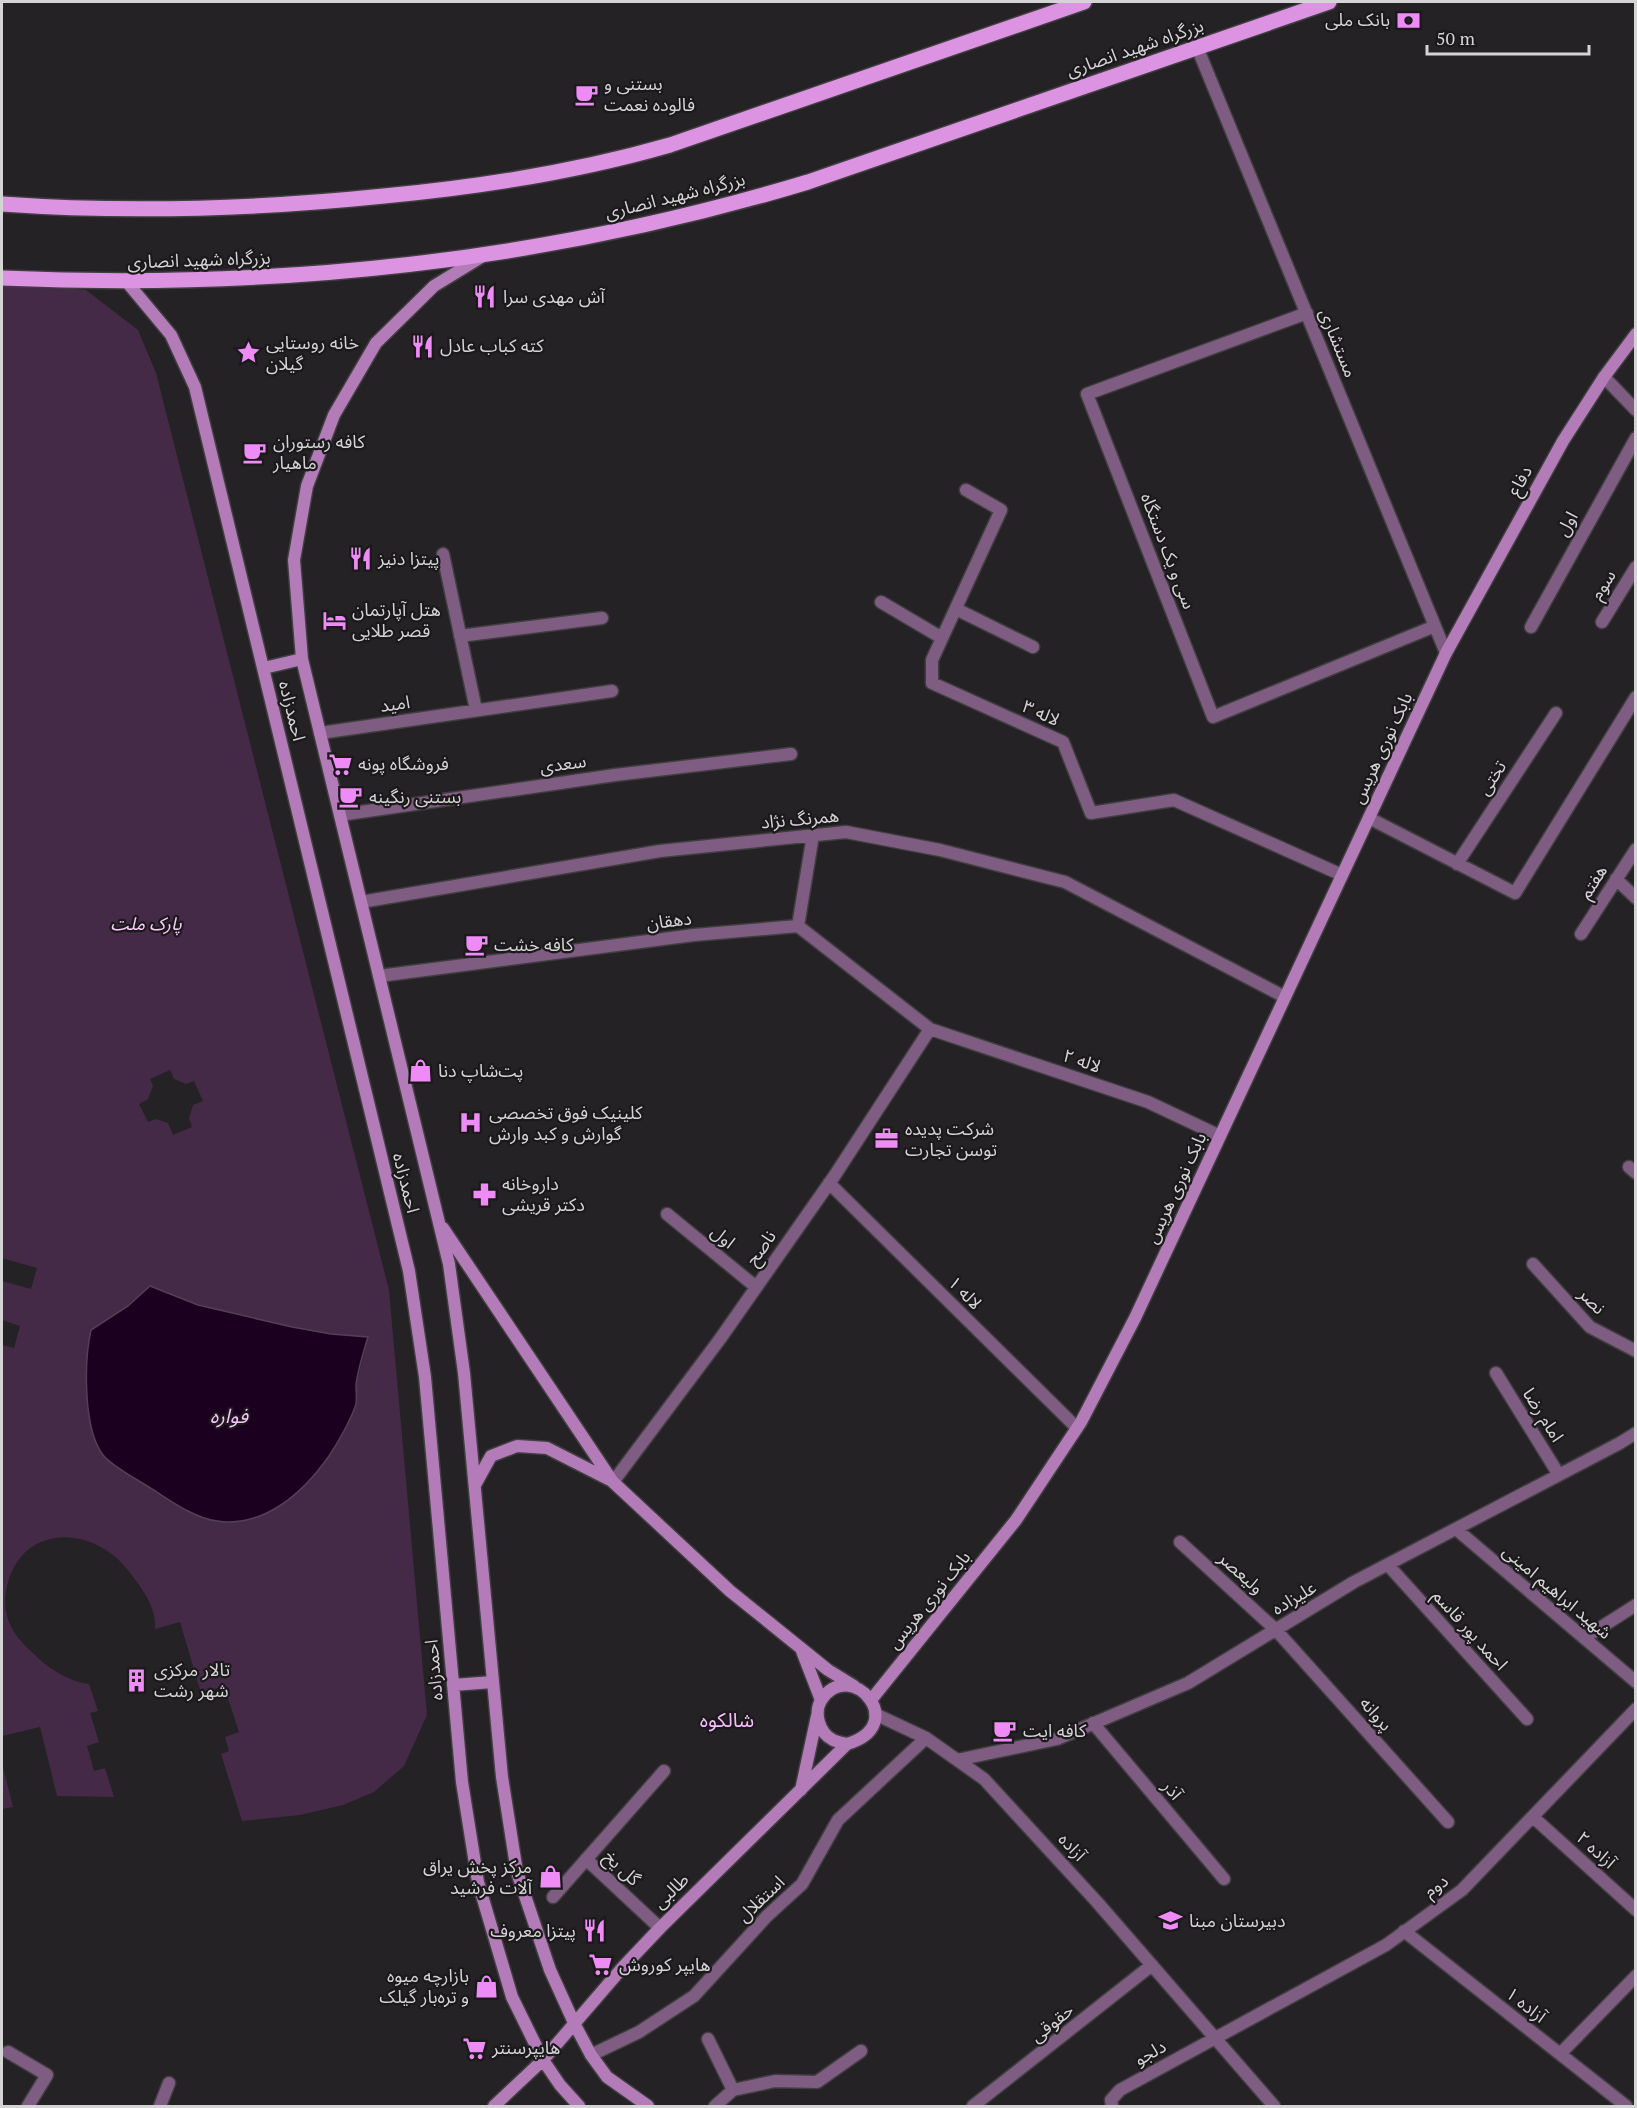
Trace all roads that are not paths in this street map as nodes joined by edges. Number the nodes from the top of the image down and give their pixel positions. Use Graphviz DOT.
graph roads {
  1 [pos="1084,2"];
  2 [pos="1329,2"];
  3 [pos="1197,47"];
  4 [pos="2,204"];
  5 [pos="484,255"];
  6 [pos="2,278"];
  7 [pos="126,281"];
  8 [pos="1307,314"];
  9 [pos="1635,334"];
  10 [pos="1604,377"];
  11 [pos="1635,410"];
  12 [pos="1635,438"];
  13 [pos="966,490"];
  14 [pos="443,554"];
  15 [pos="1635,567"];
  16 [pos="881,602"];
  17 [pos="956,609"];
  18 [pos="602,618"];
  19 [pos="1602,622"];
  20 [pos="1435,626"];
  21 [pos="1531,627"];
  22 [pos="460,636"];
  23 [pos="942,638"];
  24 [pos="1033,647"];
  25 [pos="1446,653"];
  26 [pos="303,659"];
  27 [pos="264,668"];
  28 [pos="612,691"];
  29 [pos="1635,697"];
  30 [pos="476,710"];
  31 [pos="1556,713"];
  32 [pos="320,733"];
  33 [pos="791,754"];
  34 [pos="340,815"];
  35 [pos="1369,818"];
  36 [pos="813,835"];
  37 [pos="1635,849"];
  38 [pos="1457,864"];
  39 [pos="1342,875"];
  40 [pos="1616,879"];
  41 [pos="1635,898"];
  42 [pos="361,902"];
  43 [pos="798,926"];
  44 [pos="1581,934"];
  45 [pos="379,976"];
  46 [pos="1285,997"];
  47 [pos="930,1029"];
  48 [pos="1220,1136"];
  49 [pos="829,1183"];
  50 [pos="667,1214"];
  51 [pos="438,1221"];
  52 [pos="1533,1264"];
  53 [pos="756,1287"];
  54 [pos="1635,1352"];
  55 [pos="1496,1373"];
  56 [pos="1077,1428"];
  57 [pos="1635,1433"];
  58 [pos="1559,1475"];
  59 [pos="613,1482"];
  60 [pos="475,1485"];
  61 [pos="1456,1529"];
  62 [pos="1180,1542"];
  63 [pos="1388,1565"];
  64 [pos="1635,1605"];
  65 [pos="1276,1630"];
  66 [pos="1584,1638"];
  67 [pos="802,1650"];
  68 [pos="493,1682"];
  69 [pos="1635,1682"];
  70 [pos="453,1685"];
  71 [pos="860,1689"];
  72 [pos="821,1700"];
  73 [pos="871,1700"];
  74 [pos="1635,1709"];
  75 [pos="875,1714"];
  76 [pos="817,1715"];
  77 [pos="1527,1719"];
  78 [pos="1093,1724"];
  79 [pos="926,1738"];
  80 [pos="847,1744"];
  81 [pos="957,1760"];
  82 [pos="664,1771"];
  83 [pos="801,1790"];
  84 [pos="1533,1817"];
  85 [pos="1448,1822"];
  86 [pos="586,1859"];
  87 [pos="1224,1879"];
  88 [pos="553,1897"];
  89 [pos="1635,1910"];
  90 [pos="660,1928"];
  91 [pos="1404,1931"];
  92 [pos="1152,1965"];
  93 [pos="1635,1976"];
  94 [pos="574,2025"];
  95 [pos="1215,2037"];
  96 [pos="708,2039"];
  97 [pos="861,2051"];
  98 [pos="8,2052"];
  99 [pos="1560,2054"];
  100 [pos="591,2055"];
  101 [pos="543,2060"];
  102 [pos="169,2083"];
  103 [pos="733,2091"];
  104 [pos="1266,2104"];
  105 [pos="28,2106"];
  106 [pos="160,2106"];
  107 [pos="494,2106"];
  108 [pos="579,2106"];
  109 [pos="648,2106"];
  110 [pos="715,2106"];
  111 [pos="973,2106"];
  112 [pos="1112,2106"];
  113 [pos="1626,2106"];
  1 -- 4 [label="main road"];
  2 -- 3 [label="main road, بزرگراه شهید انصاری"];
  3 -- 5 [label="main road, بزرگراه شهید انصاری"];
  3 -- 8 [label="street, مستشاری"];
  5 -- 7 [label="main road, بزرگراه شهید انصاری"];
  5 -- 26 [label="main road, احمدزاده"];
  6 -- 7 [label="main road, بزرگراه شهید انصاری"];
  7 -- 27 [label="main road, احمدزاده"];
  8 -- 20 [label="street, مستشاری"];
  8 -- 20 [label="street, سی و یک دستگاه"];
  9 -- 10 [label="main road, دفاع"];
  10 -- 11 [label="street"];
  10 -- 25 [label="main road, دفاع"];
  12 -- 21 [label="street, اول"];
  13 -- 17 [label="street, لاله ۳"];
  14 -- 22 [label="street"];
  15 -- 19 [label="street, سوم"];
  16 -- 23 [label="street"];
  17 -- 23 [label="street, لاله ۳"];
  17 -- 24 [label="street"];
  18 -- 22 [label="street"];
  20 -- 25 [label="street, مستشاری"];
  22 -- 30 [label="street"];
  23 -- 39 [label="street, لاله ۳"];
  25 -- 35 [label="main road, بابک نوری هریس"];
  26 -- 27 [label="main road"];
  26 -- 32 [label="main road, احمدزاده"];
  27 -- 70 [label="main road, احمدزاده"];
  28 -- 30 [label="street, امید"];
  29 -- 38 [label="street"];
  30 -- 32 [label="street, امید"];
  31 -- 38 [label="street, تختی"];
  32 -- 34 [label="main road, احمدزاده"];
  33 -- 34 [label="street, سعدی"];
  34 -- 42 [label="main road, احمدزاده"];
  35 -- 38 [label="street"];
  35 -- 39 [label="main road, بابک نوری هریس"];
  36 -- 42 [label="street, همرنگ نژاد"];
  36 -- 43 [label="street"];
  36 -- 46 [label="street, همرنگ نژاد"];
  37 -- 40 [label="street, هفتم"];
  39 -- 46 [label="main road, بابک نوری هریس"];
  40 -- 41 [label="street"];
  40 -- 44 [label="street, هفتم"];
  42 -- 45 [label="main road, احمدزاده"];
  43 -- 45 [label="street, دهقان"];
  43 -- 47 [label="street"];
  45 -- 51 [label="main road, احمدزاده"];
  46 -- 48 [label="main road, بابک نوری هریس"];
  47 -- 48 [label="street, لاله ۲"];
  47 -- 49 [label="street, ناصح"];
  48 -- 56 [label="main road, بابک نوری هریس"];
  49 -- 53 [label="street, ناصح"];
  49 -- 56 [label="street, لاله ۱"];
  50 -- 53 [label="street, اول"];
  51 -- 59 [label="main road, احمدزاده"];
  51 -- 60 [label="main road, احمدزاده"];
  52 -- 54 [label="street, نصر"];
  53 -- 59 [label="street, ناصح"];
  55 -- 58 [label="street, امام رضا"];
  56 -- 73 [label="main road, بابک نوری هریس"];
  57 -- 58 [label="street, علیزاده"];
  58 -- 61 [label="street, علیزاده"];
  59 -- 60 [label="main road, احمدزاده"];
  59 -- 67 [label="main road, احمدزاده"];
  60 -- 68 [label="main road, احمدزاده"];
  61 -- 63 [label="street, علیزاده"];
  61 -- 66 [label="street, شهید ابراهیم امینی"];
  62 -- 65 [label="street, ولیعصر"];
  63 -- 65 [label="street, علیزاده"];
  63 -- 77 [label="street, احمد پور قاسم"];
  64 -- 66 [label="street"];
  65 -- 78 [label="street, علیزاده"];
  65 -- 85 [label="street, پروانه"];
  66 -- 69 [label="street, شهید ابراهیم امینی"];
  67 -- 71 [label="main road, احمدزاده"];
  67 -- 72 [label="main road"];
  68 -- 70 [label="main road"];
  68 -- 94 [label="main road, احمدزاده"];
  70 -- 101 [label="main road, احمدزاده"];
  71 -- 72 [label="main road"];
  71 -- 73 [label="main road"];
  72 -- 76 [label="main road"];
  73 -- 75 [label="main road"];
  74 -- 84 [label="street, دوم"];
  75 -- 79 [label="street, آزاده"];
  75 -- 80 [label="main road"];
  76 -- 80 [label="main road"];
  76 -- 83 [label="main road"];
  78 -- 81 [label="street, علیزاده"];
  78 -- 87 [label="street, آذر"];
  79 -- 81 [label="street, آزاده"];
  79 -- 100 [label="street, استقلال"];
  80 -- 83 [label="main road, طالبی"];
  81 -- 92 [label="street, آزاده"];
  82 -- 86 [label="street"];
  83 -- 90 [label="main road, طالبی"];
  84 -- 89 [label="street, آزاده ۲"];
  84 -- 91 [label="street, دوم"];
  86 -- 88 [label="street"];
  86 -- 90 [label="street, گل یخ"];
  90 -- 94 [label="main road, طالبی"];
  91 -- 95 [label="street, دوم"];
  91 -- 99 [label="street, آزاده ۱"];
  92 -- 95 [label="street, آزاده"];
  92 -- 111 [label="street, حقوقی"];
  93 -- 99 [label="street"];
  94 -- 100 [label="main road, احمدزاده"];
  94 -- 101 [label="main road, طالبی"];
  95 -- 104 [label="street, آزاده"];
  95 -- 112 [label="street, دلجو"];
  96 -- 103 [label="street"];
  97 -- 103 [label="street"];
  98 -- 105 [label="street"];
  99 -- 113 [label="street, آزاده ۱"];
  100 -- 109 [label="main road, احمدزاده"];
  101 -- 107 [label="main road"];
  101 -- 108 [label="main road, احمدزاده"];
  102 -- 106 [label="street"];
  103 -- 110 [label="street"];
}
